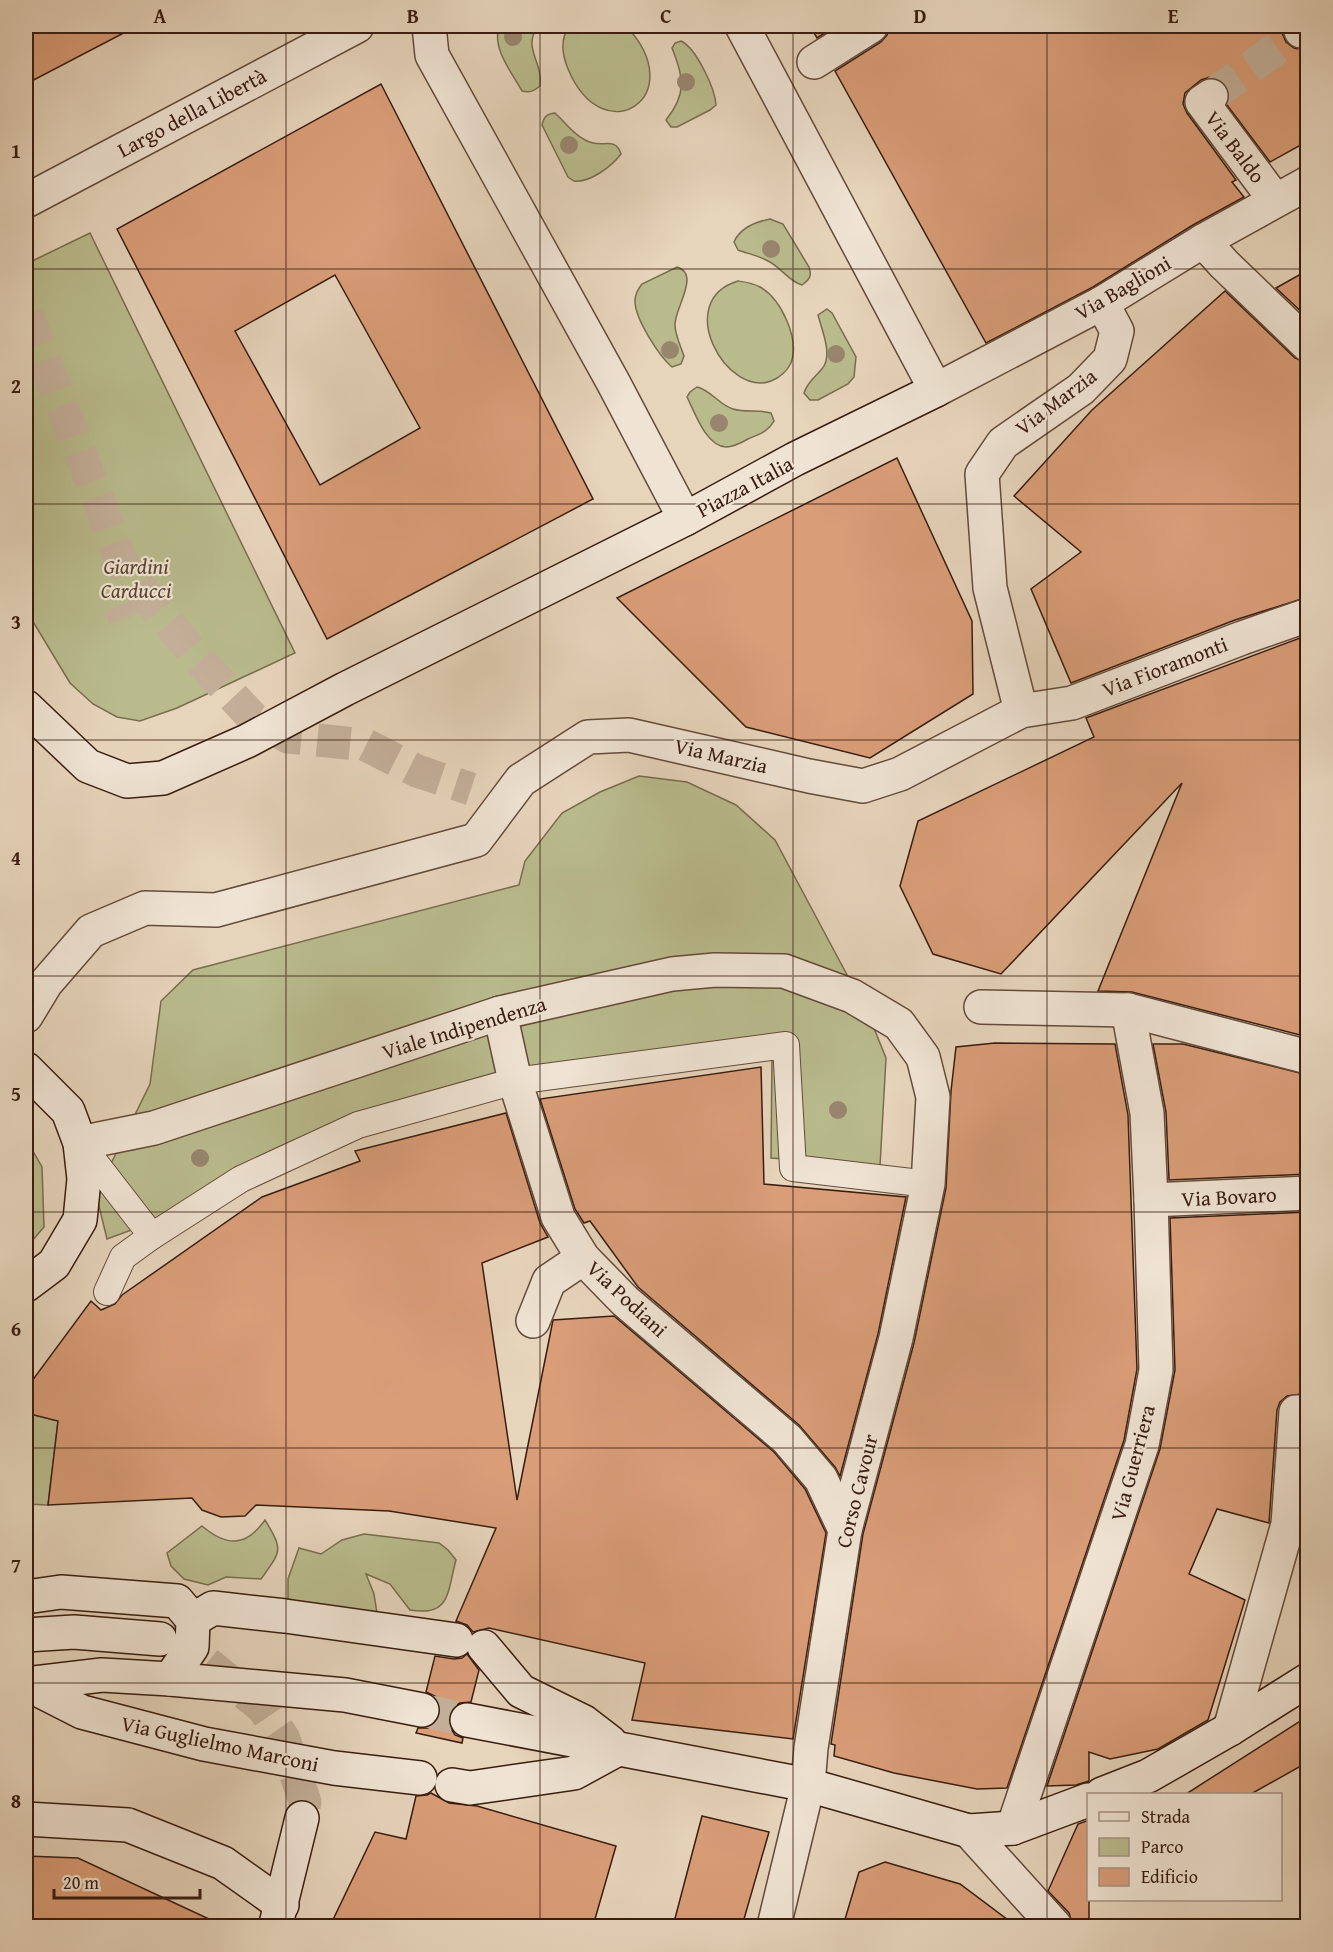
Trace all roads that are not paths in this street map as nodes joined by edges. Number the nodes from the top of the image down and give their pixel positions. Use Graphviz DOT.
graph roads {
  1 [pos="357,26"];
  2 [pos="429,26"];
  3 [pos="742,26"];
  4 [pos="871,26"];
  5 [pos="814,62"];
  6 [pos="1211,96"];
  7 [pos="1308,183"];
  8 [pos="27,200"];
  9 [pos="1275,200"];
  10 [pos="1203,241"];
  11 [pos="1102,303"];
  12 [pos="1308,345"];
  13 [pos="936,390"];
  14 [pos="685,519"];
  15 [pos="1308,615"];
  16 [pos="26,707"];
  17 [pos="1021,711"];
  18 [pos="981,1007"];
  19 [pos="1128,1010"];
  20 [pos="500,1013"];
  21 [pos="26,1016"];
  22 [pos="923,1057"];
  23 [pos="1308,1057"];
  24 [pos="26,1069"];
  25 [pos="515,1081"];
  26 [pos="80,1143"];
  27 [pos="928,1184"];
  28 [pos="1308,1193"];
  29 [pos="1151,1200"];
  30 [pos="152,1236"];
  31 [pos="584,1258"];
  32 [pos="26,1285"];
  33 [pos="107,1292"];
  34 [pos="533,1321"];
  35 [pos="1308,1412"];
  36 [pos="844,1530"];
  37 [pos="26,1597"];
  38 [pos="194,1620"];
  39 [pos="26,1635"];
  40 [pos="160,1639"];
  41 [pos="170,1679"];
  42 [pos="1308,1680"];
  43 [pos="26,1684"];
  44 [pos="422,1710"];
  45 [pos="467,1719"];
  46 [pos="1230,1729"];
  47 [pos="618,1749"];
  48 [pos="420,1778"];
  49 [pos="452,1785"];
  50 [pos="808,1785"];
  51 [pos="1105,1793"];
  52 [pos="1087,1801"];
  53 [pos="302,1818"];
  54 [pos="26,1819"];
  55 [pos="1013,1828"];
  56 [pos="969,1831"];
  57 [pos="279,1916"];
  58 [pos="774,1926"];
  59 [pos="1055,1926"];
  1 -- 8 [label="street, Largo della Libertà"];
  2 -- 14 [label="street, Piazza Italia"];
  3 -- 13 [label="street"];
  4 -- 5 [label="street"];
  6 -- 9 [label="street, Via Baldo"];
  7 -- 9 [label="street, Via Baglioni"];
  9 -- 10 [label="street, Via Baglioni"];
  10 -- 11 [label="street, Via Baglioni"];
  10 -- 12 [label="street"];
  11 -- 13 [label="street, Via Baglioni"];
  11 -- 17 [label="street, Via Marzia"];
  13 -- 14 [label="street, Piazza Italia"];
  14 -- 16 [label="street"];
  15 -- 17 [label="street, Via Fioramonti"];
  17 -- 21 [label="street, Via Marzia"];
  18 -- 19 [label="street"];
  19 -- 23 [label="street"];
  19 -- 29 [label="street, Via Guerriera"];
  20 -- 22 [label="street, Viale Indipendenza"];
  20 -- 25 [label="street, Via Podiani"];
  20 -- 26 [label="street, Viale Indipendenza"];
  22 -- 27 [label="street, Corso Cavour"];
  24 -- 26 [label="street"];
  25 -- 27 [label="lane"];
  25 -- 30 [label="lane"];
  25 -- 31 [label="street, Via Podiani"];
  26 -- 30 [label="lane"];
  26 -- 32 [label="street"];
  27 -- 36 [label="street, Corso Cavour"];
  28 -- 29 [label="street, Via Bovaro"];
  29 -- 55 [label="street, Via Guerriera"];
  30 -- 33 [label="lane"];
  31 -- 34 [label="street"];
  31 -- 36 [label="street, Via Podiani"];
  35 -- 46 [label="street"];
  36 -- 50 [label="street, Corso Cavour"];
  37 -- 38 [label="street"];
  38 -- 41 [label="street"];
  38 -- 47 [label="street"];
  39 -- 40 [label="street"];
  41 -- 43 [label="street, Via Guglielmo Marconi"];
  41 -- 44 [label="street, Via Guglielmo Marconi"];
  42 -- 46 [label="street"];
  43 -- 48 [label="street, Via Guglielmo Marconi"];
  45 -- 47 [label="street"];
  46 -- 51 [label="street"];
  47 -- 49 [label="street"];
  47 -- 50 [label="street"];
  50 -- 56 [label="street"];
  50 -- 58 [label="street, Corso Cavour"];
  52 -- 55 [label="street"];
  53 -- 57 [label="street"];
  54 -- 57 [label="street"];
  55 -- 56 [label="street"];
  56 -- 59 [label="street"];
}
